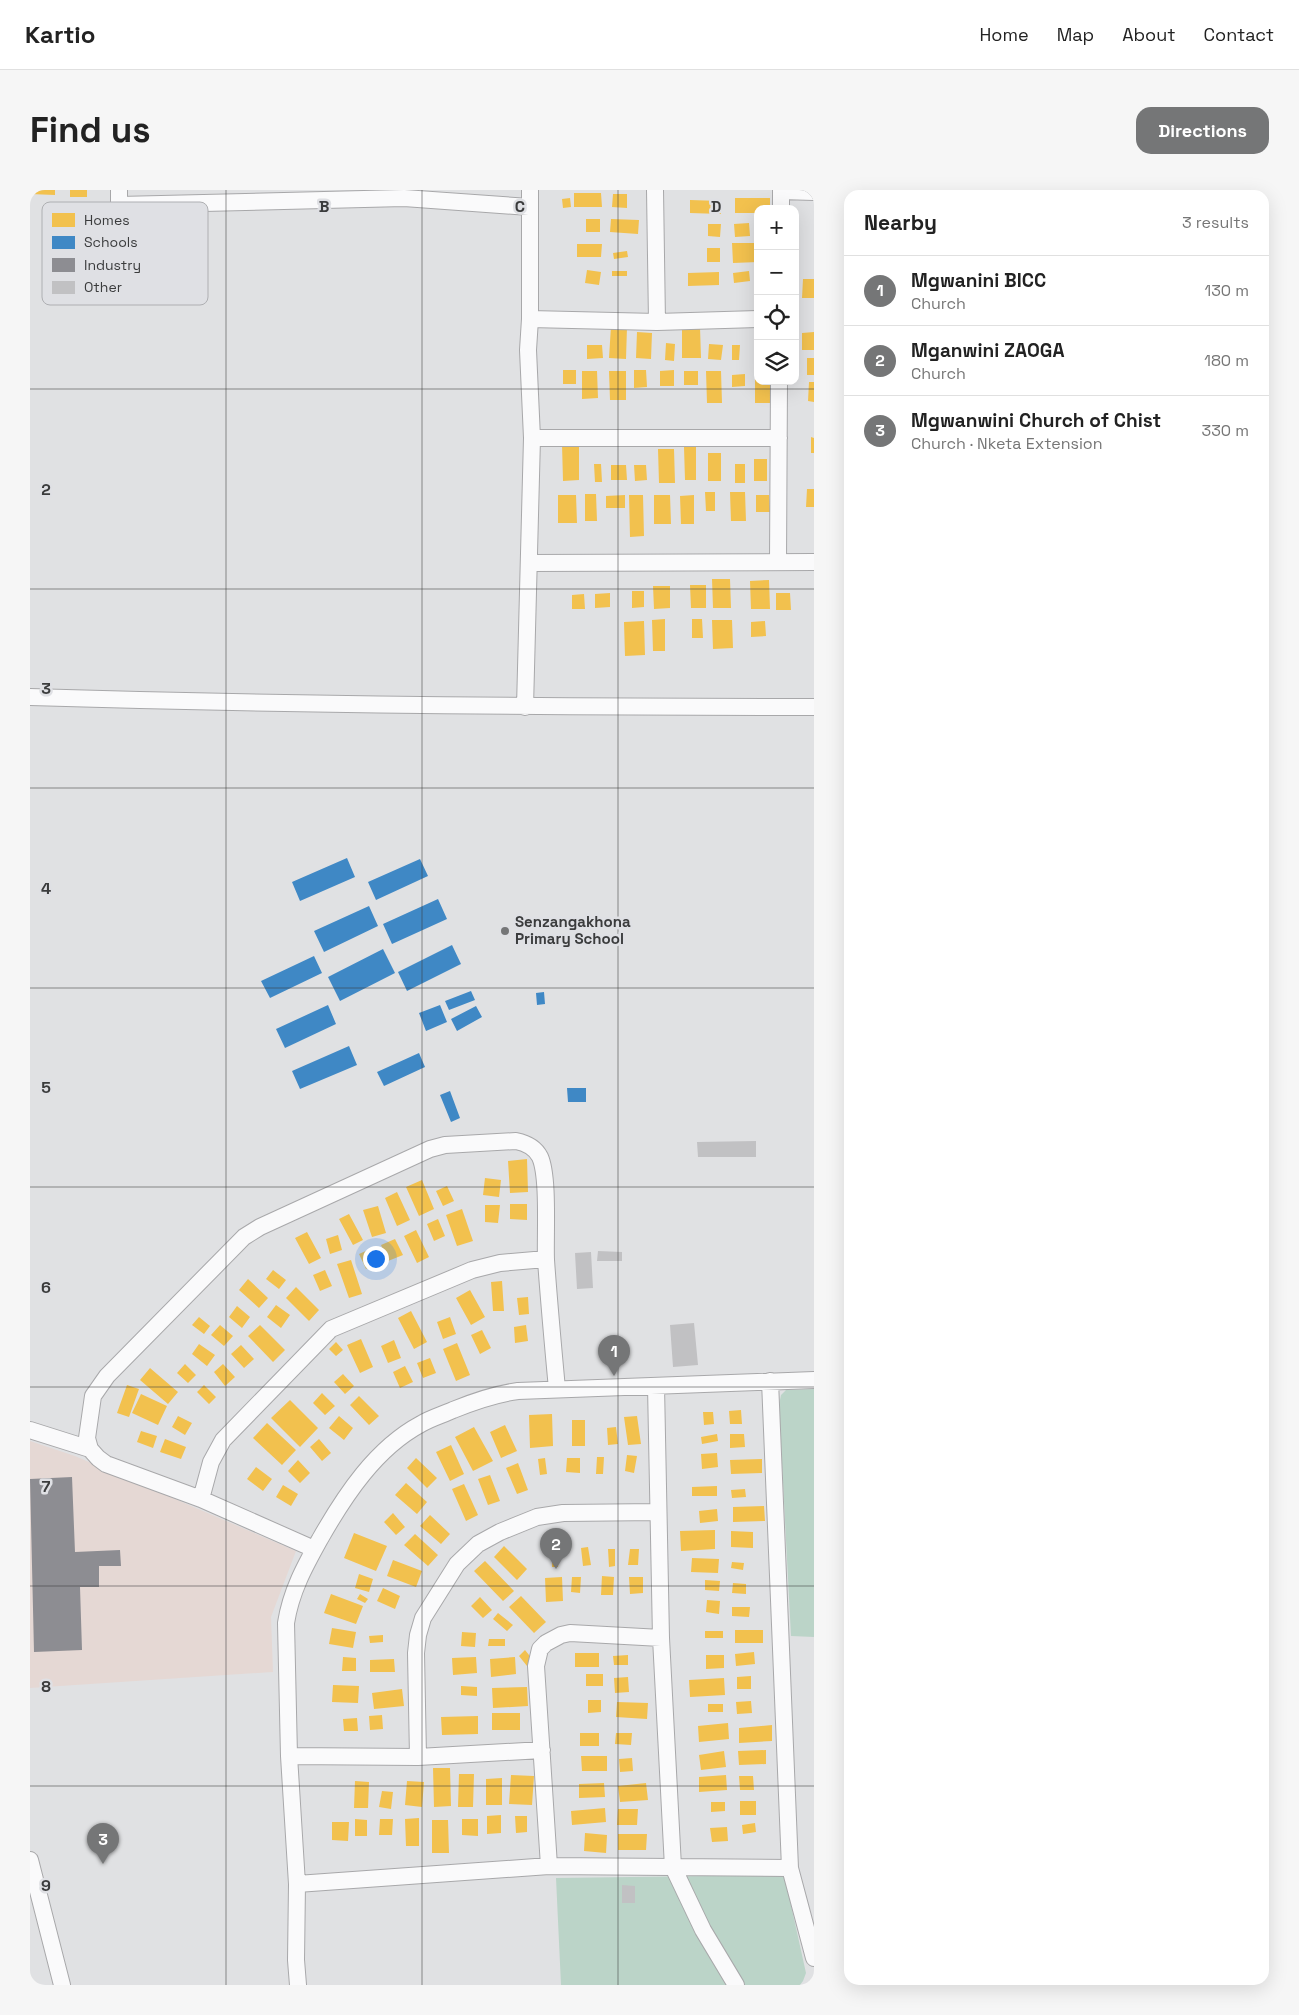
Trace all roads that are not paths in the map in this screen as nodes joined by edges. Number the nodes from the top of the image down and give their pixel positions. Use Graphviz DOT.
graph roads {
  1 [pos="530,190"];
  2 [pos="655,190"];
  3 [pos="781,191"];
  4 [pos="814,192"];
  5 [pos="404,194"];
  6 [pos="197,202"];
  7 [pos="781,205"];
  8 [pos="529,207"];
  9 [pos="530,318"];
  10 [pos="754,319"];
  11 [pos="656,322"];
  12 [pos="779,385"];
  13 [pos="532,438"];
  14 [pos="779,438"];
  15 [pos="778,561"];
  16 [pos="814,562"];
  17 [pos="529,563"];
  18 [pos="30,697"];
  19 [pos="526,707"];
  20 [pos="814,707"];
  21 [pos="546,1259"];
  22 [pos="814,1380"];
  23 [pos="770,1381"];
  24 [pos="656,1386"];
  25 [pos="557,1389"];
  26 [pos="30,1430"];
  27 [pos="90,1449"];
  28 [pos="201,1499"];
  29 [pos="658,1512"];
  30 [pos="314,1549"];
  31 [pos="661,1638"];
  32 [pos="542,1750"];
  33 [pos="289,1756"];
  34 [pos="418,1757"];
  35 [pos="30,1860"];
  36 [pos="548,1866"];
  37 [pos="673,1867"];
  38 [pos="790,1868"];
  39 [pos="297,1884"];
  40 [pos="814,1958"];
  41 [pos="62,1985"];
  42 [pos="298,1985"];
  43 [pos="736,1985"];
  1 -- 8 [label="street"];
  2 -- 11 [label="street"];
  3 -- 4 [label="street"];
  3 -- 7 [label="street"];
  5 -- 6 [label="street"];
  5 -- 8 [label="street"];
  8 -- 9 [label="street"];
  9 -- 11 [label="street"];
  9 -- 13 [label="street"];
  10 -- 11 [label="street"];
  12 -- 14 [label="street"];
  13 -- 14 [label="street"];
  13 -- 17 [label="street"];
  14 -- 15 [label="street"];
  15 -- 16 [label="street"];
  15 -- 17 [label="street"];
  17 -- 19 [label="street"];
  18 -- 19 [label="street"];
  19 -- 20 [label="street"];
  21 -- 25 [label="street"];
  21 -- 27 [label="street"];
  21 -- 28 [label="street"];
  22 -- 23 [label="street"];
  23 -- 24 [label="street"];
  23 -- 38 [label="street"];
  24 -- 25 [label="street"];
  24 -- 29 [label="street"];
  25 -- 30 [label="street"];
  26 -- 27 [label="street"];
  27 -- 28 [label="street"];
  28 -- 30 [label="street"];
  29 -- 31 [label="street"];
  29 -- 34 [label="street"];
  30 -- 33 [label="street"];
  31 -- 32 [label="street"];
  31 -- 37 [label="street"];
  32 -- 34 [label="street"];
  32 -- 36 [label="street"];
  33 -- 34 [label="street"];
  33 -- 39 [label="street"];
  35 -- 41 [label="street"];
  36 -- 37 [label="street"];
  36 -- 39 [label="street"];
  37 -- 38 [label="street"];
  37 -- 43 [label="street"];
  38 -- 40 [label="street"];
  39 -- 42 [label="street"];
}
